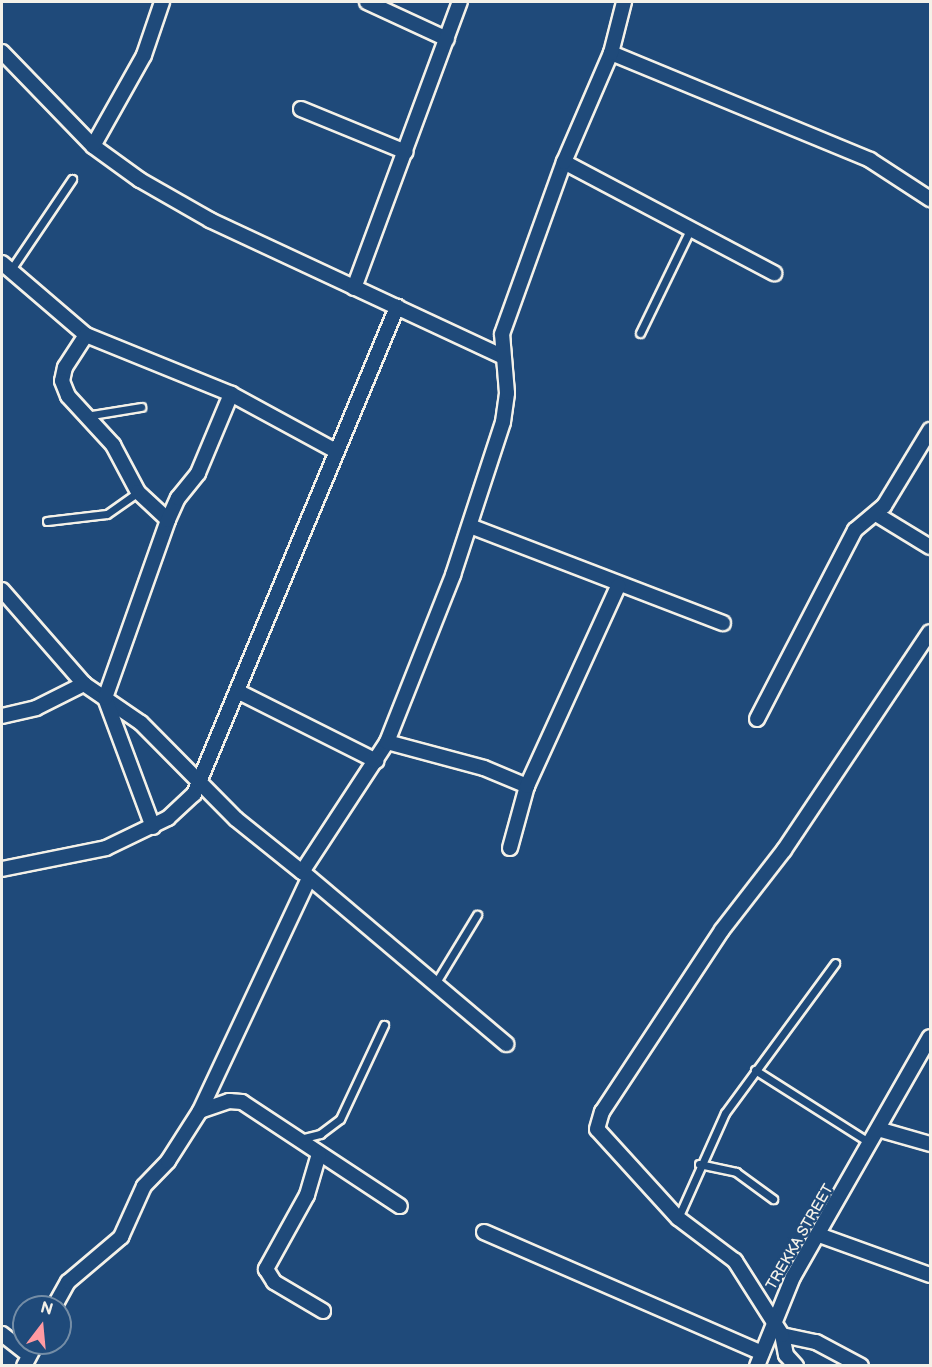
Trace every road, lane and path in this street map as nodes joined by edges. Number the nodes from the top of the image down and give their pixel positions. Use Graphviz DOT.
graph roads {
  1 [pos="162,2"];
  2 [pos="367,2"];
  3 [pos="460,2"];
  4 [pos="624,2"];
  5 [pos="447,39"];
  6 [pos="2,52"];
  7 [pos="611,53"];
  8 [pos="301,109"];
  9 [pos="93,146"];
  10 [pos="406,152"];
  11 [pos="564,162"];
  12 [pos="72,179"];
  13 [pos="930,199"];
  14 [pos="692,226"];
  15 [pos="6,267"];
  16 [pos="774,273"];
  17 [pos="354,288"];
  18 [pos="397,307"];
  19 [pos="640,333"];
  20 [pos="86,335"];
  21 [pos="502,356"];
  22 [pos="231,394"];
  23 [pos="141,407"];
  24 [pos="86,416"];
  25 [pos="930,430"];
  26 [pos="336,451"];
  27 [pos="138,492"];
  28 [pos="876,514"];
  29 [pos="168,520"];
  30 [pos="47,521"];
  31 [pos="470,526"];
  32 [pos="930,547"];
  33 [pos="618,586"];
  34 [pos="2,590"];
  35 [pos="723,623"];
  36 [pos="930,632"];
  37 [pos="84,684"];
  38 [pos="237,691"];
  39 [pos="105,698"];
  40 [pos="2,716"];
  41 [pos="757,718"];
  42 [pos="387,742"];
  43 [pos="376,761"];
  44 [pos="202,781"];
  45 [pos="527,786"];
  46 [pos="153,826"];
  47 [pos="510,848"];
  48 [pos="2,869"];
  49 [pos="306,875"];
  50 [pos="477,915"];
  51 [pos="835,963"];
  52 [pos="434,987"];
  53 [pos="384,1025"];
  54 [pos="930,1037"];
  55 [pos="506,1044"];
  56 [pos="755,1070"];
  57 [pos="213,1083"];
  58 [pos="229,1101"];
  59 [pos="200,1111"];
  60 [pos="882,1130"];
  61 [pos="297,1140"];
  62 [pos="930,1144"];
  63 [pos="873,1145"];
  64 [pos="319,1155"];
  65 [pos="699,1164"];
  66 [pos="773,1199"];
  67 [pos="400,1206"];
  68 [pos="678,1218"];
  69 [pos="484,1232"];
  70 [pos="819,1235"];
  71 [pos="930,1275"];
  72 [pos="61,1295"];
  73 [pos="323,1311"];
  74 [pos="778,1330"];
  75 [pos="760,1359"];
  76 [pos="796,1365"];
  77 [pos="861,1365"];
  1 -- 9 [label="street"];
  2 -- 5 [label="street"];
  3 -- 5 [label="street"];
  4 -- 7 [label="street"];
  5 -- 10 [label="street"];
  6 -- 9 [label="street"];
  7 -- 11 [label="street"];
  7 -- 13 [label="street"];
  8 -- 10 [label="street"];
  9 -- 17 [label="street"];
  10 -- 17 [label="street"];
  11 -- 14 [label="street"];
  11 -- 21 [label="street"];
  12 -- 15 [label="lane"];
  14 -- 16 [label="street"];
  14 -- 19 [label="lane"];
  15 -- 20 [label="street"];
  17 -- 18 [label="street"];
  18 -- 21 [label="street"];
  18 -- 26 [label="street"];
  20 -- 22 [label="street"];
  20 -- 24 [label="street"];
  21 -- 31 [label="street"];
  22 -- 26 [label="street"];
  22 -- 29 [label="street"];
  23 -- 24 [label="lane"];
  24 -- 27 [label="street"];
  25 -- 28 [label="street"];
  26 -- 38 [label="street"];
  27 -- 29 [label="street"];
  27 -- 30 [label="lane"];
  28 -- 32 [label="street"];
  28 -- 41 [label="street"];
  29 -- 39 [label="street"];
  31 -- 33 [label="street"];
  31 -- 42 [label="street"];
  33 -- 35 [label="street"];
  33 -- 45 [label="street"];
  34 -- 37 [label="street"];
  36 -- 68 [label="street"];
  37 -- 39 [label="street"];
  37 -- 40 [label="street"];
  38 -- 43 [label="street"];
  38 -- 44 [label="street"];
  39 -- 44 [label="street"];
  39 -- 46 [label="street"];
  42 -- 43 [label="street"];
  42 -- 45 [label="street"];
  43 -- 49 [label="street"];
  44 -- 46 [label="street"];
  44 -- 49 [label="street"];
  45 -- 47 [label="street"];
  46 -- 48 [label="street"];
  49 -- 52 [label="street"];
  49 -- 57 [label="street"];
  50 -- 52 [label="lane"];
  51 -- 56 [label="lane"];
  52 -- 55 [label="street"];
  53 -- 61 [label="lane"];
  54 -- 60 [label="street, TREKKA STREET"];
  56 -- 63 [label="lane"];
  56 -- 65 [label="lane"];
  57 -- 58 [label="street"];
  57 -- 59 [label="street"];
  58 -- 59 [label="street"];
  58 -- 61 [label="street"];
  59 -- 72 [label="street"];
  60 -- 62 [label="street"];
  60 -- 63 [label="street, TREKKA STREET"];
  61 -- 64 [label="street"];
  63 -- 70 [label="street, TREKKA STREET"];
  64 -- 67 [label="street"];
  64 -- 73 [label="street"];
  65 -- 66 [label="lane"];
  65 -- 68 [label="lane"];
  68 -- 74 [label="street"];
  69 -- 75 [label="street"];
  70 -- 71 [label="street"];
  70 -- 74 [label="street, TREKKA STREET"];
  74 -- 75 [label="street, TREKKA STREET"];
  74 -- 76 [label="street"];
  74 -- 77 [label="street"];
}
